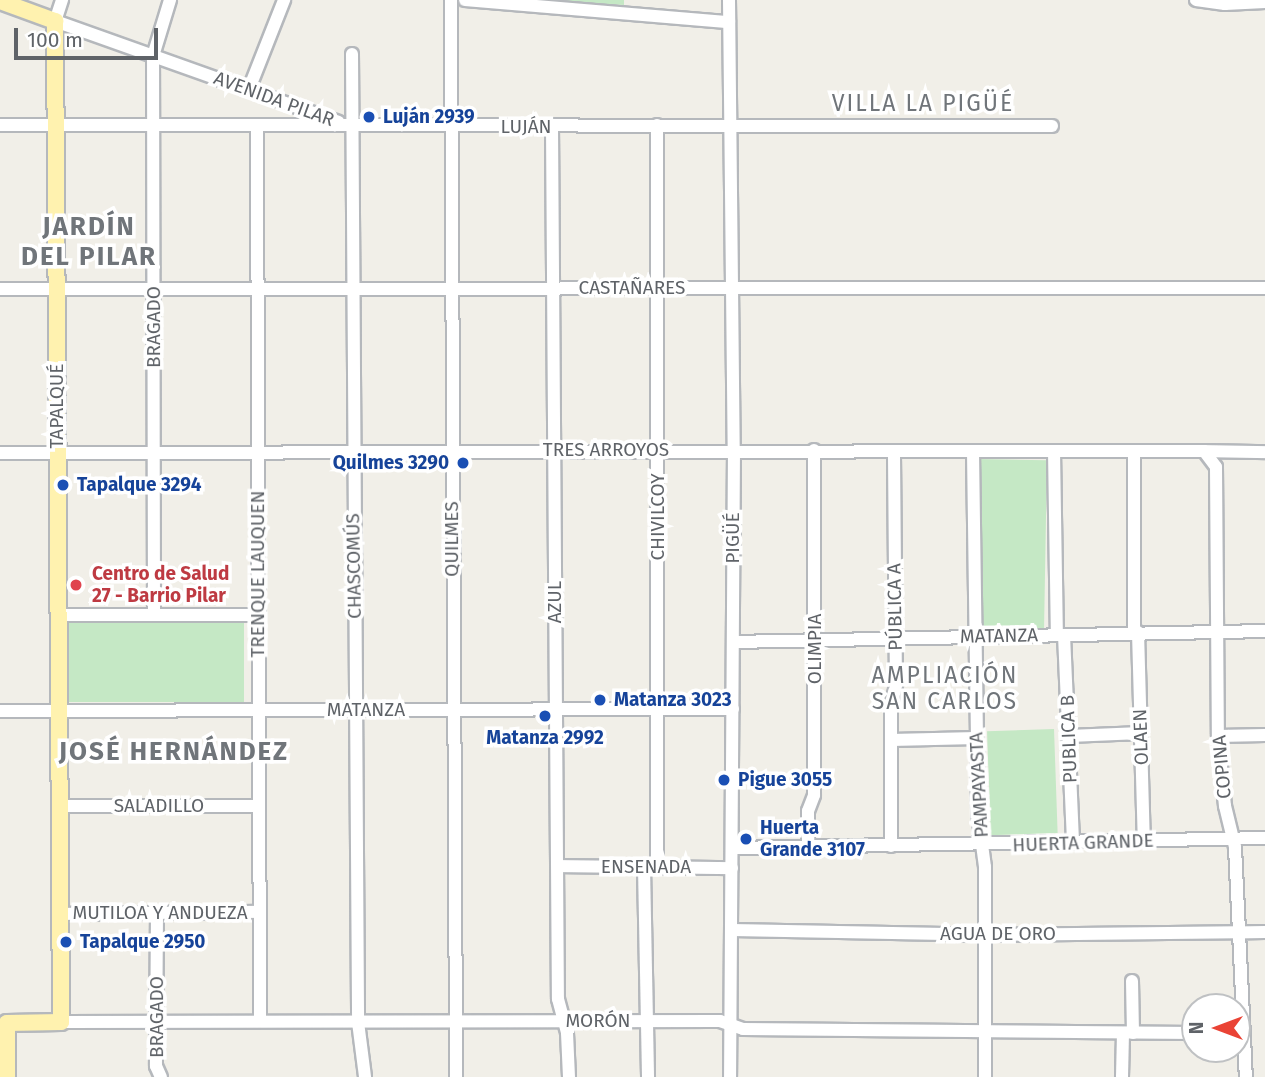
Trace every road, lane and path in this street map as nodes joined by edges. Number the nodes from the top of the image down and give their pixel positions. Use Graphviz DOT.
graph roads {
  1 [pos="62,0"];
  2 [pos="170,0"];
  3 [pos="284,0"];
  4 [pos="451,0"];
  5 [pos="465,0"];
  6 [pos="634,0"];
  7 [pos="729,0"];
  8 [pos="1196,0"];
  9 [pos="0,1"];
  10 [pos="1225,2"];
  11 [pos="1265,2"];
  12 [pos="513,3"];
  13 [pos="634,14"];
  14 [pos="55,21"];
  15 [pos="729,22"];
  16 [pos="352,54"];
  17 [pos="152,55"];
  18 [pos="249,89"];
  19 [pos="0,125"];
  20 [pos="56,125"];
  21 [pos="153,125"];
  22 [pos="657,125"];
  23 [pos="730,125"];
  24 [pos="257,126"];
  25 [pos="350,126"];
  26 [pos="452,126"];
  27 [pos="1052,126"];
  28 [pos="552,127"];
  29 [pos="154,288"];
  30 [pos="257,288"];
  31 [pos="351,288"];
  32 [pos="451,288"];
  33 [pos="553,288"];
  34 [pos="657,288"];
  35 [pos="732,288"];
  36 [pos="1265,288"];
  37 [pos="0,289"];
  38 [pos="56,289"];
  39 [pos="734,449"];
  40 [pos="554,450"];
  41 [pos="657,450"];
  42 [pos="814,450"];
  43 [pos="353,451"];
  44 [pos="451,451"];
  45 [pos="894,451"];
  46 [pos="1054,451"];
  47 [pos="1134,451"];
  48 [pos="155,452"];
  49 [pos="258,452"];
  50 [pos="972,452"];
  51 [pos="1265,452"];
  52 [pos="0,453"];
  53 [pos="57,453"];
  54 [pos="1208,454"];
  55 [pos="58,615"];
  56 [pos="154,615"];
  57 [pos="259,615"];
  58 [pos="1265,631"];
  59 [pos="1217,632"];
  60 [pos="1136,633"];
  61 [pos="1060,635"];
  62 [pos="975,637"];
  63 [pos="895,639"];
  64 [pos="815,640"];
  65 [pos="733,642"];
  66 [pos="453,709"];
  67 [pos="555,709"];
  68 [pos="658,709"];
  69 [pos="733,709"];
  70 [pos="259,710"];
  71 [pos="356,710"];
  72 [pos="0,711"];
  73 [pos="58,711"];
  74 [pos="1141,733"];
  75 [pos="1265,735"];
  76 [pos="1069,736"];
  77 [pos="1218,736"];
  78 [pos="977,738"];
  79 [pos="891,740"];
  80 [pos="59,806"];
  81 [pos="259,806"];
  82 [pos="1265,838"];
  83 [pos="1234,839"];
  84 [pos="1144,841"];
  85 [pos="1073,843"];
  86 [pos="982,845"];
  87 [pos="891,846"];
  88 [pos="808,847"];
  89 [pos="732,848"];
  90 [pos="559,866"];
  91 [pos="651,867"];
  92 [pos="732,868"];
  93 [pos="260,912"];
  94 [pos="157,913"];
  95 [pos="60,914"];
  96 [pos="732,930"];
  97 [pos="1240,932"];
  98 [pos="1265,932"];
  99 [pos="985,935"];
  100 [pos="1132,981"];
  101 [pos="1241,993"];
  102 [pos="260,1021"];
  103 [pos="455,1021"];
  104 [pos="565,1021"];
  105 [pos="648,1021"];
  106 [pos="61,1022"];
  107 [pos="156,1022"];
  108 [pos="358,1022"];
  109 [pos="3,1023"];
  110 [pos="731,1024"];
  111 [pos="986,1032"];
  112 [pos="1128,1033"];
  113 [pos="1181,1033"];
  114 [pos="7,1077"];
  115 [pos="161,1077"];
  116 [pos="365,1077"];
  117 [pos="456,1077"];
  118 [pos="569,1077"];
  119 [pos="648,1077"];
  120 [pos="730,1077"];
  121 [pos="985,1077"];
  122 [pos="1122,1077"];
  1 -- 14 [label="street, TAPALQUÉ"];
  2 -- 17 [label="street, BRAGADO"];
  3 -- 18 [label="street"];
  4 -- 26 [label="street, QUILMES"];
  5 -- 12 [label="street"];
  6 -- 13 [label="street"];
  7 -- 15 [label="street, PIGÜÉ"];
  8 -- 10 [label="street"];
  9 -- 14 [label="main road, AVENIDA PILAR"];
  10 -- 11 [label="street"];
  12 -- 13 [label="street"];
  13 -- 15 [label="street"];
  14 -- 17 [label="street, AVENIDA PILAR"];
  14 -- 20 [label="main road, TAPALQUÉ"];
  15 -- 23 [label="street, PIGÜÉ"];
  16 -- 25 [label="street, CHASCOMÚS"];
  17 -- 18 [label="street, AVENIDA PILAR"];
  17 -- 21 [label="street, BRAGADO"];
  18 -- 25 [label="street, AVENIDA PILAR"];
  19 -- 20 [label="street, LUJÁN"];
  20 -- 21 [label="street, LUJÁN"];
  20 -- 38 [label="main road, TAPALQUÉ"];
  21 -- 24 [label="street, LUJÁN"];
  21 -- 29 [label="street, BRAGADO"];
  22 -- 23 [label="street, LUJÁN"];
  22 -- 28 [label="street, LUJÁN"];
  22 -- 34 [label="street, CHIVILCOY"];
  23 -- 27 [label="street, LUJÁN"];
  23 -- 35 [label="street, PIGÜÉ"];
  24 -- 25 [label="street, LUJÁN"];
  24 -- 30 [label="street, TRENQUE LAUQUEN"];
  25 -- 26 [label="street, LUJÁN"];
  25 -- 31 [label="street, CHASCOMÚS"];
  26 -- 28 [label="street, LUJÁN"];
  26 -- 32 [label="street, QUILMES"];
  28 -- 33 [label="street, AZUL"];
  29 -- 30 [label="street, CASTAÑARES"];
  29 -- 38 [label="street, CASTAÑARES"];
  29 -- 48 [label="street, BRAGADO"];
  30 -- 31 [label="street, CASTAÑARES"];
  30 -- 49 [label="street, TRENQUE LAUQUEN"];
  31 -- 32 [label="street, CASTAÑARES"];
  31 -- 43 [label="street, CHASCOMÚS"];
  32 -- 33 [label="street, CASTAÑARES"];
  32 -- 44 [label="street, QUILMES"];
  33 -- 34 [label="street, CASTAÑARES"];
  33 -- 40 [label="street, AZUL"];
  34 -- 35 [label="street, CASTAÑARES"];
  34 -- 41 [label="street, CHIVILCOY"];
  35 -- 36 [label="street, CASTAÑARES"];
  35 -- 39 [label="street, PIGÜÉ"];
  37 -- 38 [label="street, CASTAÑARES"];
  38 -- 53 [label="main road, TAPALQUÉ"];
  39 -- 41 [label="street, TRES ARROYOS"];
  39 -- 42 [label="street, TRES ARROYOS"];
  39 -- 65 [label="street, PIGÜÉ"];
  40 -- 41 [label="street, TRES ARROYOS"];
  40 -- 44 [label="street, TRES ARROYOS"];
  40 -- 67 [label="street, AZUL"];
  41 -- 68 [label="street, CHIVILCOY"];
  42 -- 45 [label="street, TRES ARROYOS"];
  42 -- 64 [label="street, OLIMPIA"];
  43 -- 44 [label="street, TRES ARROYOS"];
  43 -- 49 [label="street, TRES ARROYOS"];
  43 -- 71 [label="street, CHASCOMÚS"];
  44 -- 66 [label="street, QUILMES"];
  45 -- 50 [label="street, TRES ARROYOS"];
  45 -- 63 [label="street, PÚBLICA A"];
  46 -- 47 [label="street, TRES ARROYOS"];
  46 -- 50 [label="street, TRES ARROYOS"];
  46 -- 61 [label="street, PUBLICA B"];
  47 -- 54 [label="street, TRES ARROYOS"];
  47 -- 60 [label="street, OLAEN"];
  48 -- 49 [label="street, TRES ARROYOS"];
  48 -- 53 [label="street, TRES ARROYOS"];
  48 -- 56 [label="street, BRAGADO"];
  49 -- 57 [label="street, TRENQUE LAUQUEN"];
  50 -- 62 [label="street, PAMPAYASTA"];
  51 -- 54 [label="street, TRES ARROYOS"];
  52 -- 53 [label="street, TRES ARROYOS"];
  53 -- 55 [label="main road, TAPALQUÉ"];
  54 -- 59 [label="street, COPINA"];
  55 -- 56 [label="street"];
  55 -- 73 [label="main road, TAPALQUÉ"];
  56 -- 57 [label="street"];
  57 -- 70 [label="street, TRENQUE LAUQUEN"];
  58 -- 59 [label="street, MATANZA"];
  59 -- 60 [label="street, MATANZA"];
  59 -- 77 [label="street, COPINA"];
  60 -- 61 [label="street, MATANZA"];
  60 -- 74 [label="street, OLAEN"];
  61 -- 62 [label="street, MATANZA"];
  61 -- 76 [label="street, PUBLICA B"];
  62 -- 63 [label="street, MATANZA"];
  62 -- 78 [label="street, PAMPAYASTA"];
  63 -- 64 [label="street, MATANZA"];
  63 -- 79 [label="street, PÚBLICA A"];
  64 -- 65 [label="street, MATANZA"];
  64 -- 88 [label="street, OLIMPIA"];
  65 -- 69 [label="street, PIGÜÉ"];
  66 -- 67 [label="street, MATANZA"];
  66 -- 71 [label="street, MATANZA"];
  66 -- 103 [label="street, QUILMES"];
  67 -- 68 [label="street, MATANZA"];
  67 -- 90 [label="street, AZUL"];
  68 -- 69 [label="street, MATANZA"];
  68 -- 91 [label="street, CHIVILCOY"];
  69 -- 89 [label="street, PIGÜÉ"];
  70 -- 71 [label="street, MATANZA"];
  70 -- 73 [label="street, MATANZA"];
  70 -- 81 [label="street, TRENQUE LAUQUEN"];
  71 -- 108 [label="street, CHASCOMÚS"];
  72 -- 73 [label="street, MATANZA"];
  73 -- 80 [label="main road, TAPALQUÉ"];
  74 -- 76 [label="street"];
  74 -- 84 [label="street, OLAEN"];
  75 -- 77 [label="street"];
  76 -- 85 [label="street, PUBLICA B"];
  77 -- 83 [label="street, COPINA"];
  78 -- 79 [label="street"];
  78 -- 86 [label="street, PAMPAYASTA"];
  79 -- 87 [label="street, PÚBLICA A"];
  80 -- 81 [label="street, SALADILLO"];
  80 -- 95 [label="main road, TAPALQUÉ"];
  81 -- 93 [label="street, TRENQUE LAUQUEN"];
  82 -- 83 [label="street, HUERTA GRANDE"];
  83 -- 84 [label="street, HUERTA GRANDE"];
  83 -- 97 [label="street, COPINA"];
  84 -- 85 [label="street, HUERTA GRANDE"];
  85 -- 86 [label="street, HUERTA GRANDE"];
  86 -- 87 [label="street, HUERTA GRANDE"];
  86 -- 99 [label="street, PAMPAYASTA"];
  87 -- 88 [label="street, HUERTA GRANDE"];
  88 -- 89 [label="street, HUERTA GRANDE"];
  89 -- 92 [label="street, PIGÜÉ"];
  90 -- 91 [label="street, ENSENADA"];
  90 -- 104 [label="street, AZUL"];
  91 -- 92 [label="street, ENSENADA"];
  91 -- 105 [label="street, CHIVILCOY"];
  92 -- 96 [label="street, PIGÜÉ"];
  93 -- 94 [label="street, MUTILOA Y ANDUEZA"];
  93 -- 102 [label="street, TRENQUE LAUQUEN"];
  94 -- 95 [label="street, MUTILOA Y ANDUEZA"];
  94 -- 107 [label="street, BRAGADO"];
  95 -- 106 [label="main road, TAPALQUÉ"];
  96 -- 99 [label="street, AGUA DE ORO"];
  96 -- 110 [label="street, PIGÜÉ"];
  97 -- 98 [label="street, AGUA DE ORO"];
  97 -- 99 [label="street, AGUA DE ORO"];
  97 -- 101 [label="street, COPINA"];
  99 -- 111 [label="street, PAMPAYASTA"];
  100 -- 112 [label="street"];
  102 -- 107 [label="street, MORÓN"];
  102 -- 108 [label="street, MORÓN"];
  103 -- 104 [label="street, MORÓN"];
  103 -- 108 [label="street, MORÓN"];
  103 -- 117 [label="street, QUILMES"];
  104 -- 105 [label="street, MORÓN"];
  104 -- 118 [label="street, AZUL"];
  105 -- 110 [label="street, MORÓN"];
  105 -- 119 [label="street, CHIVILCOY"];
  106 -- 107 [label="street, MORÓN"];
  106 -- 109 [label="main road, MORÓN"];
  107 -- 115 [label="street, BRAGADO"];
  108 -- 116 [label="street, CHASCOMÚS"];
  109 -- 114 [label="main road"];
  110 -- 111 [label="street, MORÓN"];
  110 -- 120 [label="street, PIGÜÉ"];
  111 -- 112 [label="street, MORÓN"];
  111 -- 121 [label="street, PAMPAYASTA"];
  112 -- 113 [label="street, MORÓN"];
  112 -- 122 [label="street"];
}
